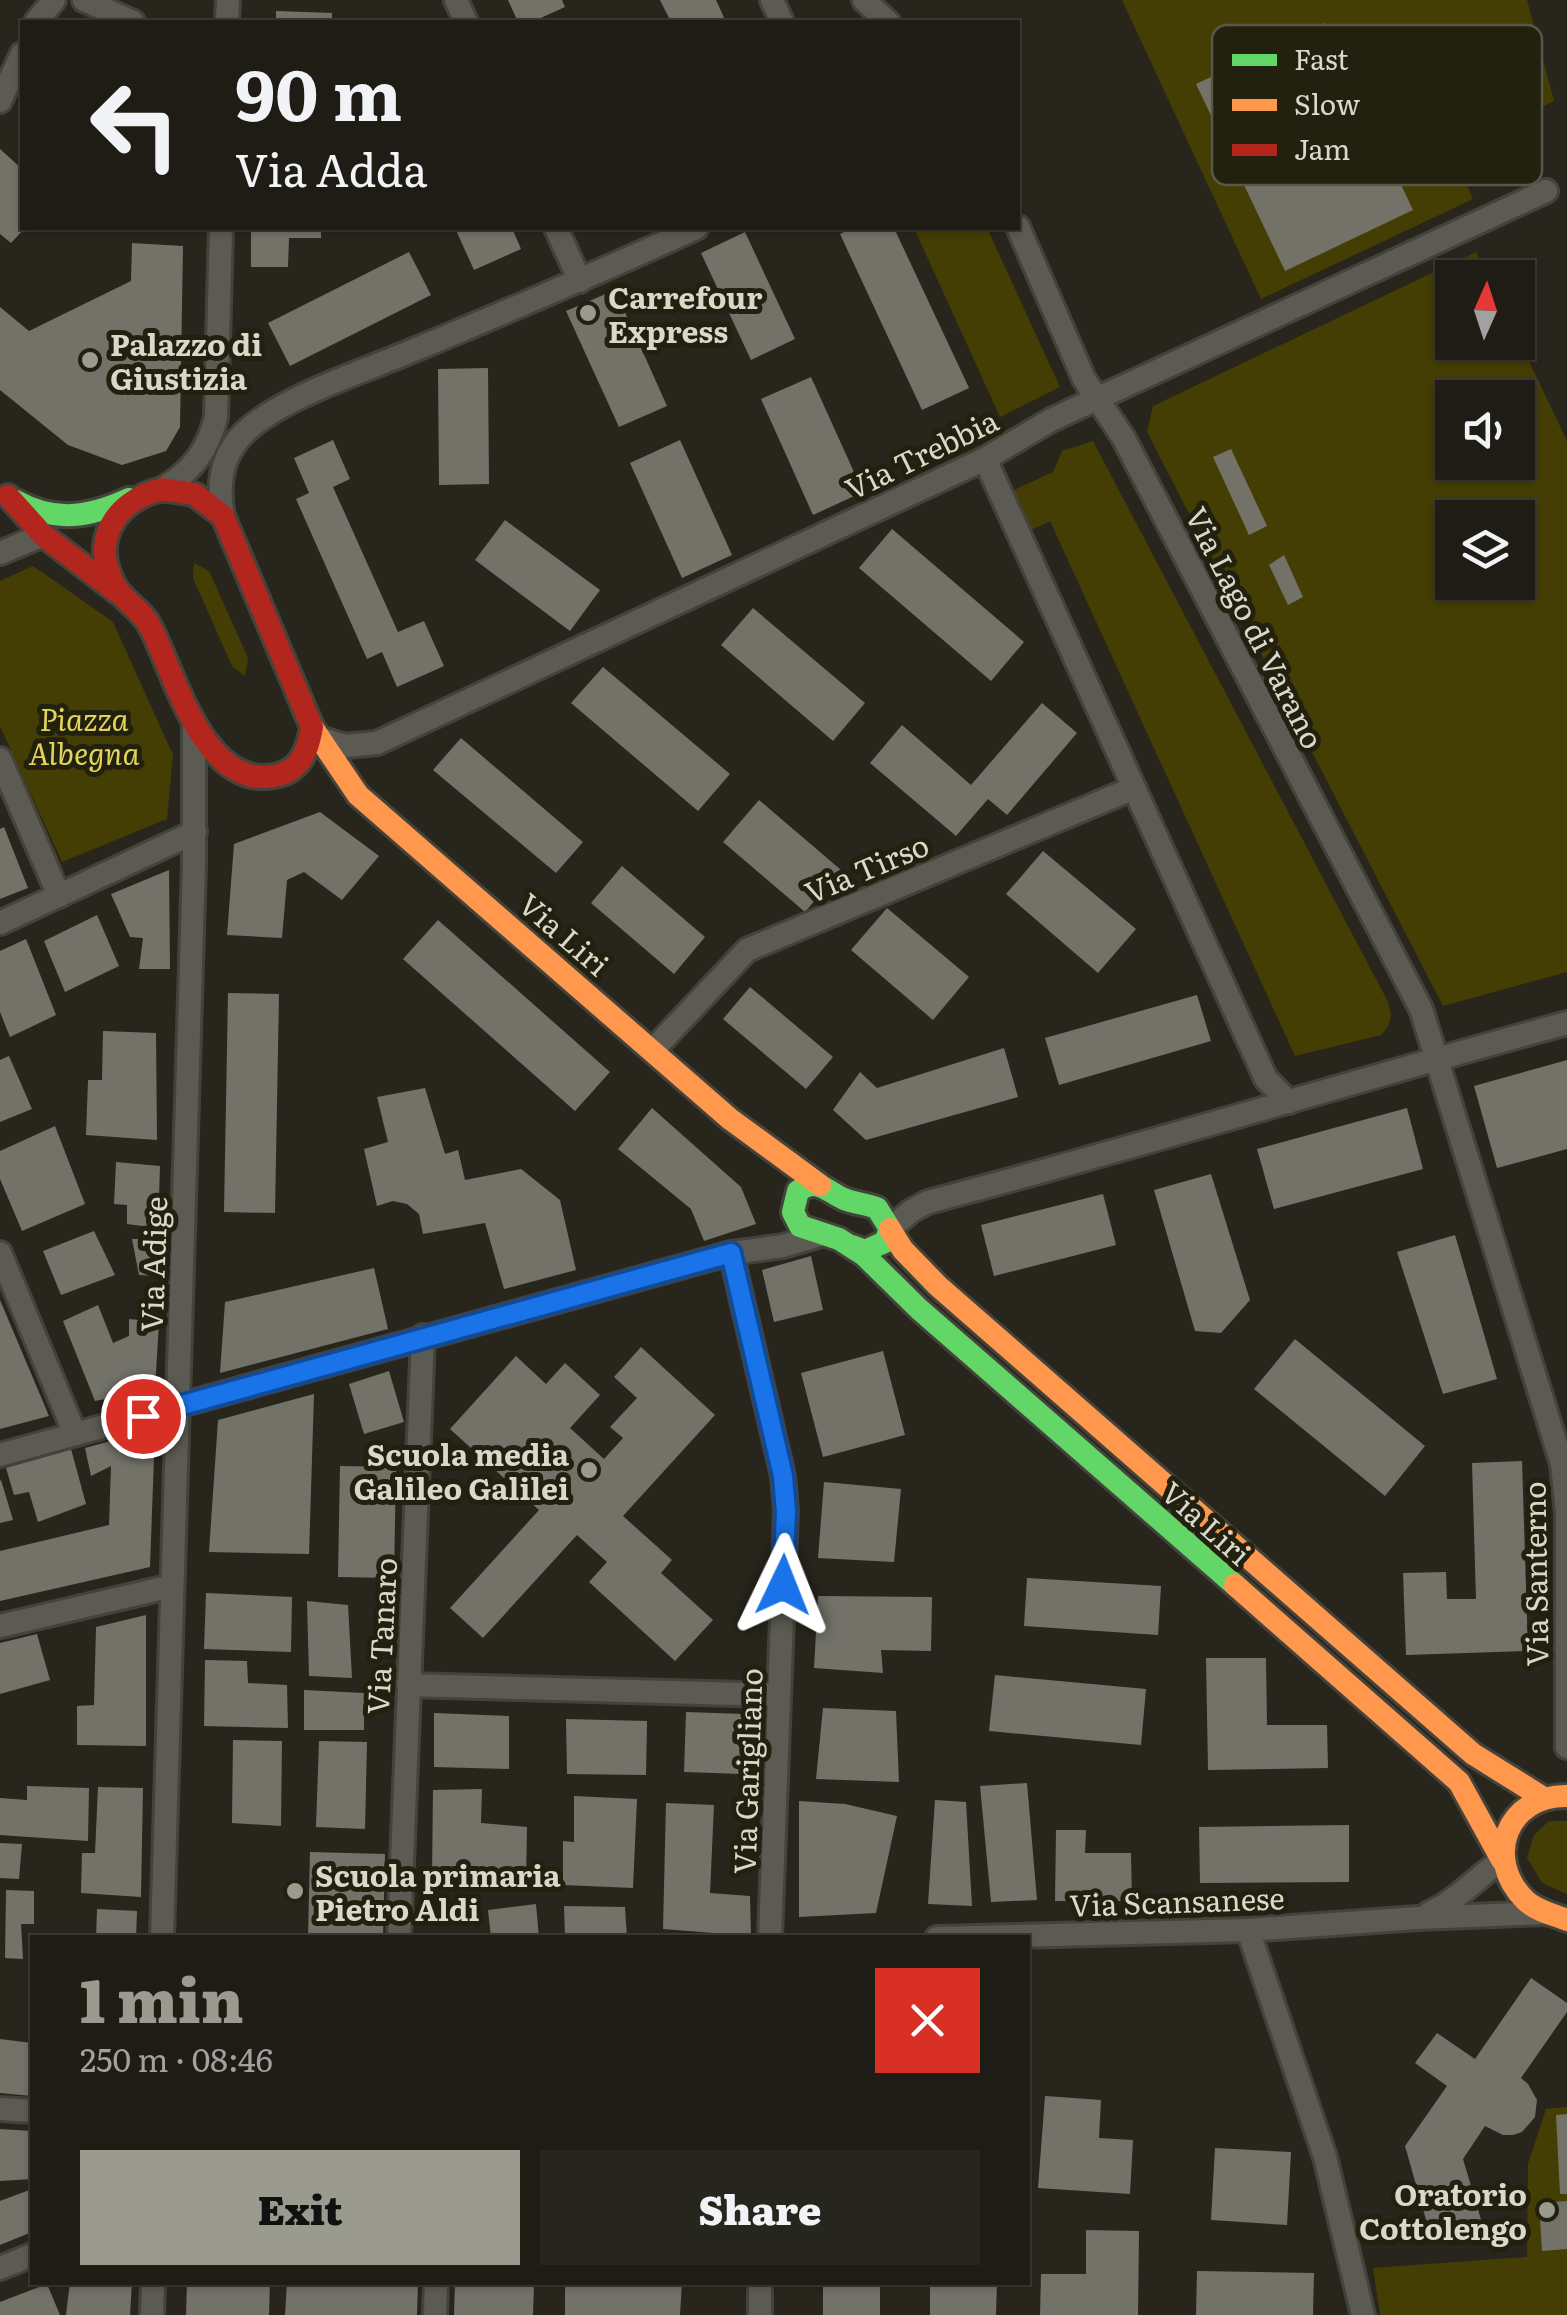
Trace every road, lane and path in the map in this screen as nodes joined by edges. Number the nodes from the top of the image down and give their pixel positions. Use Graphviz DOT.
graph roads {
  1 [pos="54,0"];
  2 [pos="84,0"];
  3 [pos="864,0"];
  4 [pos="38,20"];
  5 [pos="129,20"];
  6 [pos="886,20"];
  7 [pos="20,58"];
  8 [pos="0,100"];
  9 [pos="1546,191"];
  10 [pos="222,230"];
  11 [pos="557,230"];
  12 [pos="692,230"];
  13 [pos="1019,230"];
  14 [pos="580,282"];
  15 [pos="218,400"];
  16 [pos="1099,400"];
  17 [pos="254,425"];
  18 [pos="985,459"];
  19 [pos="162,488"];
  20 [pos="4,493"];
  21 [pos="129,499"];
  22 [pos="224,516"];
  23 [pos="44,535"];
  24 [pos="0,553"];
  25 [pos="122,596"];
  26 [pos="194,726"];
  27 [pos="315,733"];
  28 [pos="0,759"];
  29 [pos="280,777"];
  30 [pos="1134,788"];
  31 [pos="358,795"];
  32 [pos="195,832"];
  33 [pos="59,896"];
  34 [pos="0,923"];
  35 [pos="1567,1024"];
  36 [pos="654,1049"];
  37 [pos="1437,1058"];
  38 [pos="1289,1102"];
  39 [pos="730,1119"];
  40 [pos="820,1185"];
  41 [pos="791,1201"];
  42 [pos="890,1229"];
  43 [pos="820,1235"];
  44 [pos="852,1246"];
  45 [pos="0,1253"];
  46 [pos="731,1253"];
  47 [pos="423,1336"];
  48 [pos="178,1406"];
  49 [pos="75,1434"];
  50 [pos="0,1455"];
  51 [pos="172,1586"];
  52 [pos="0,1626"];
  53 [pos="1566,1636"];
  54 [pos="408,1686"];
  55 [pos="778,1695"];
  56 [pos="1567,1747"];
  57 [pos="1567,1796"];
  58 [pos="1542,1797"];
  59 [pos="1502,1860"];
  60 [pos="1556,1917"];
  61 [pos="1418,1918"];
  62 [pos="1248,1930"];
  63 [pos="162,1935"];
  64 [pos="399,1935"];
  65 [pos="770,1935"];
  66 [pos="1030,1936"];
  67 [pos="0,2109"];
  68 [pos="30,2112"];
  69 [pos="30,2256"];
  70 [pos="0,2268"];
  71 [pos="153,2285"];
  72 [pos="436,2285"];
  73 [pos="760,2285"];
  74 [pos="152,2315"];
  75 [pos="436,2315"];
  76 [pos="760,2315"];
  77 [pos="1363,2315"];
  1 -- 4 [label="street"];
  2 -- 5 [label="street"];
  3 -- 6 [label="street"];
  7 -- 8 [label="street"];
  9 -- 16 [label="street, Via Trebbia"];
  10 -- 15 [label="street"];
  11 -- 14 [label="street"];
  12 -- 14 [label="street"];
  13 -- 16 [label="street, Via Lago di Varano"];
  14 -- 17 [label="street"];
  15 -- 17 [label="street"];
  15 -- 19 [label="street"];
  16 -- 18 [label="street, Via Trebbia"];
  16 -- 37 [label="street, Via Lago di Varano"];
  17 -- 22 [label="street"];
  18 -- 27 [label="street, Via Trebbia"];
  18 -- 30 [label="street"];
  19 -- 21 [label="main road"];
  19 -- 22 [label="main road"];
  20 -- 21 [label="main road"];
  20 -- 23 [label="main road"];
  21 -- 25 [label="main road"];
  22 -- 27 [label="main road, Via Liri"];
  23 -- 24 [label="street"];
  23 -- 25 [label="main road"];
  25 -- 26 [label="main road, Via Liri"];
  26 -- 29 [label="main road, Via Liri"];
  26 -- 32 [label="street, Via Adige"];
  27 -- 29 [label="main road"];
  27 -- 31 [label="main road, Via Liri"];
  28 -- 33 [label="street"];
  29 -- 31 [label="main road, Via Liri"];
  30 -- 36 [label="street, Via Tirso"];
  30 -- 38 [label="street"];
  31 -- 36 [label="main road, Via Liri"];
  32 -- 33 [label="street"];
  32 -- 48 [label="street, Via Adige"];
  33 -- 34 [label="street"];
  35 -- 37 [label="street"];
  36 -- 39 [label="main road, Via Liri"];
  37 -- 38 [label="street"];
  37 -- 53 [label="street, Via Santerno"];
  38 -- 42 [label="street"];
  39 -- 40 [label="main road, Via Liri"];
  39 -- 41 [label="main road, Via Liri"];
  40 -- 41 [label="main road"];
  40 -- 42 [label="main road, Via Liri"];
  41 -- 43 [label="main road, Via Liri"];
  41 -- 46 [label="street"];
  42 -- 44 [label="main road"];
  42 -- 58 [label="main road, Via Liri"];
  43 -- 44 [label="main road, Via Liri"];
  43 -- 46 [label="street"];
  44 -- 59 [label="main road, Via Liri"];
  45 -- 49 [label="street"];
  46 -- 47 [label="street"];
  46 -- 55 [label="street, Via Garigliano"];
  47 -- 48 [label="street"];
  47 -- 54 [label="street, Via Tanaro"];
  48 -- 49 [label="street"];
  48 -- 51 [label="street, Via Adige"];
  49 -- 50 [label="street"];
  51 -- 52 [label="street"];
  51 -- 63 [label="street, Via Adige"];
  53 -- 56 [label="street, Via Santerno"];
  54 -- 55 [label="street"];
  54 -- 64 [label="street, Via Tanaro"];
  55 -- 65 [label="street, Via Garigliano"];
  57 -- 58 [label="main road"];
  58 -- 59 [label="main road"];
  59 -- 60 [label="main road, Via Scansanese"];
  59 -- 61 [label="street, Via Scansanese"];
  60 -- 61 [label="street, Via Scansanese"];
  61 -- 62 [label="street, Via Scansanese"];
  62 -- 66 [label="street, Via Scansanese"];
  62 -- 77 [label="street"];
  67 -- 68 [label="street"];
  69 -- 70 [label="street"];
  71 -- 74 [label="street"];
  72 -- 75 [label="street"];
  73 -- 76 [label="street"];
}
